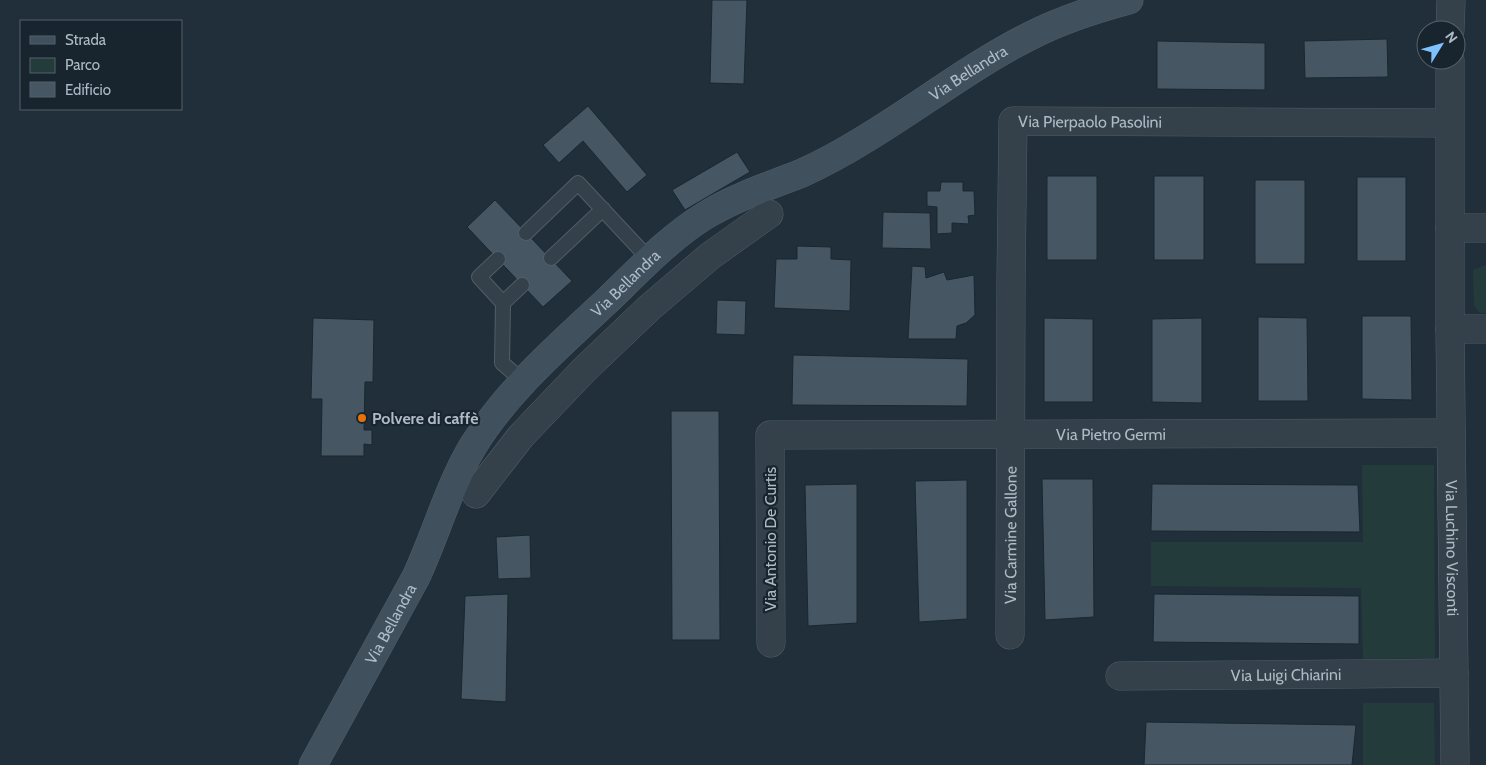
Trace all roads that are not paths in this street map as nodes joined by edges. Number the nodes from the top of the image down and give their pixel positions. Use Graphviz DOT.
graph roads {
  1 [pos="1129,0"];
  2 [pos="1451,0"];
  3 [pos="1450,20"];
  4 [pos="1450,70"];
  5 [pos="1450,123"];
  6 [pos="603,209"];
  7 [pos="770,214"];
  8 [pos="1450,228"];
  9 [pos="1486,228"];
  10 [pos="526,233"];
  11 [pos="550,258"];
  12 [pos="498,259"];
  13 [pos="650,260"];
  14 [pos="522,285"];
  15 [pos="503,303"];
  16 [pos="580,326"];
  17 [pos="1486,329"];
  18 [pos="1450,330"];
  19 [pos="604,351"];
  20 [pos="524,382"];
  21 [pos="1451,433"];
  22 [pos="1011,434"];
  23 [pos="770,435"];
  24 [pos="476,494"];
  25 [pos="1010,636"];
  26 [pos="771,643"];
  27 [pos="1454,673"];
  28 [pos="1120,676"];
  29 [pos="313,765"];
  30 [pos="1455,765"];
  1 -- 13 [label="main road, Via Bellandra"];
  2 -- 3 [label="street"];
  4 -- 5 [label="street, Via Luchino Visconti"];
  5 -- 8 [label="street, Via Luchino Visconti"];
  5 -- 22 [label="street, Via Pierpaolo Pasolini"];
  6 -- 10 [label="lane"];
  6 -- 11 [label="lane"];
  6 -- 13 [label="lane"];
  7 -- 19 [label="street, Via Bellandra"];
  8 -- 9 [label="street"];
  8 -- 18 [label="street, Via Luchino Visconti"];
  12 -- 15 [label="lane"];
  13 -- 16 [label="main road, Via Bellandra"];
  14 -- 15 [label="lane"];
  15 -- 20 [label="lane"];
  16 -- 19 [label="street"];
  16 -- 20 [label="main road, Via Bellandra"];
  17 -- 18 [label="street"];
  18 -- 21 [label="street, Via Luchino Visconti"];
  19 -- 24 [label="street, Via Bellandra"];
  20 -- 29 [label="main road, Via Bellandra"];
  21 -- 22 [label="street, Via Pietro Germi"];
  21 -- 27 [label="street, Via Luchino Visconti"];
  22 -- 23 [label="street, Via Pietro Germi"];
  22 -- 25 [label="street, Via Carmine Gallone"];
  23 -- 26 [label="street, Via Antonio De Curtis"];
  27 -- 28 [label="street, Via Luigi Chiarini"];
  27 -- 30 [label="street, Via Luchino Visconti"];
}
